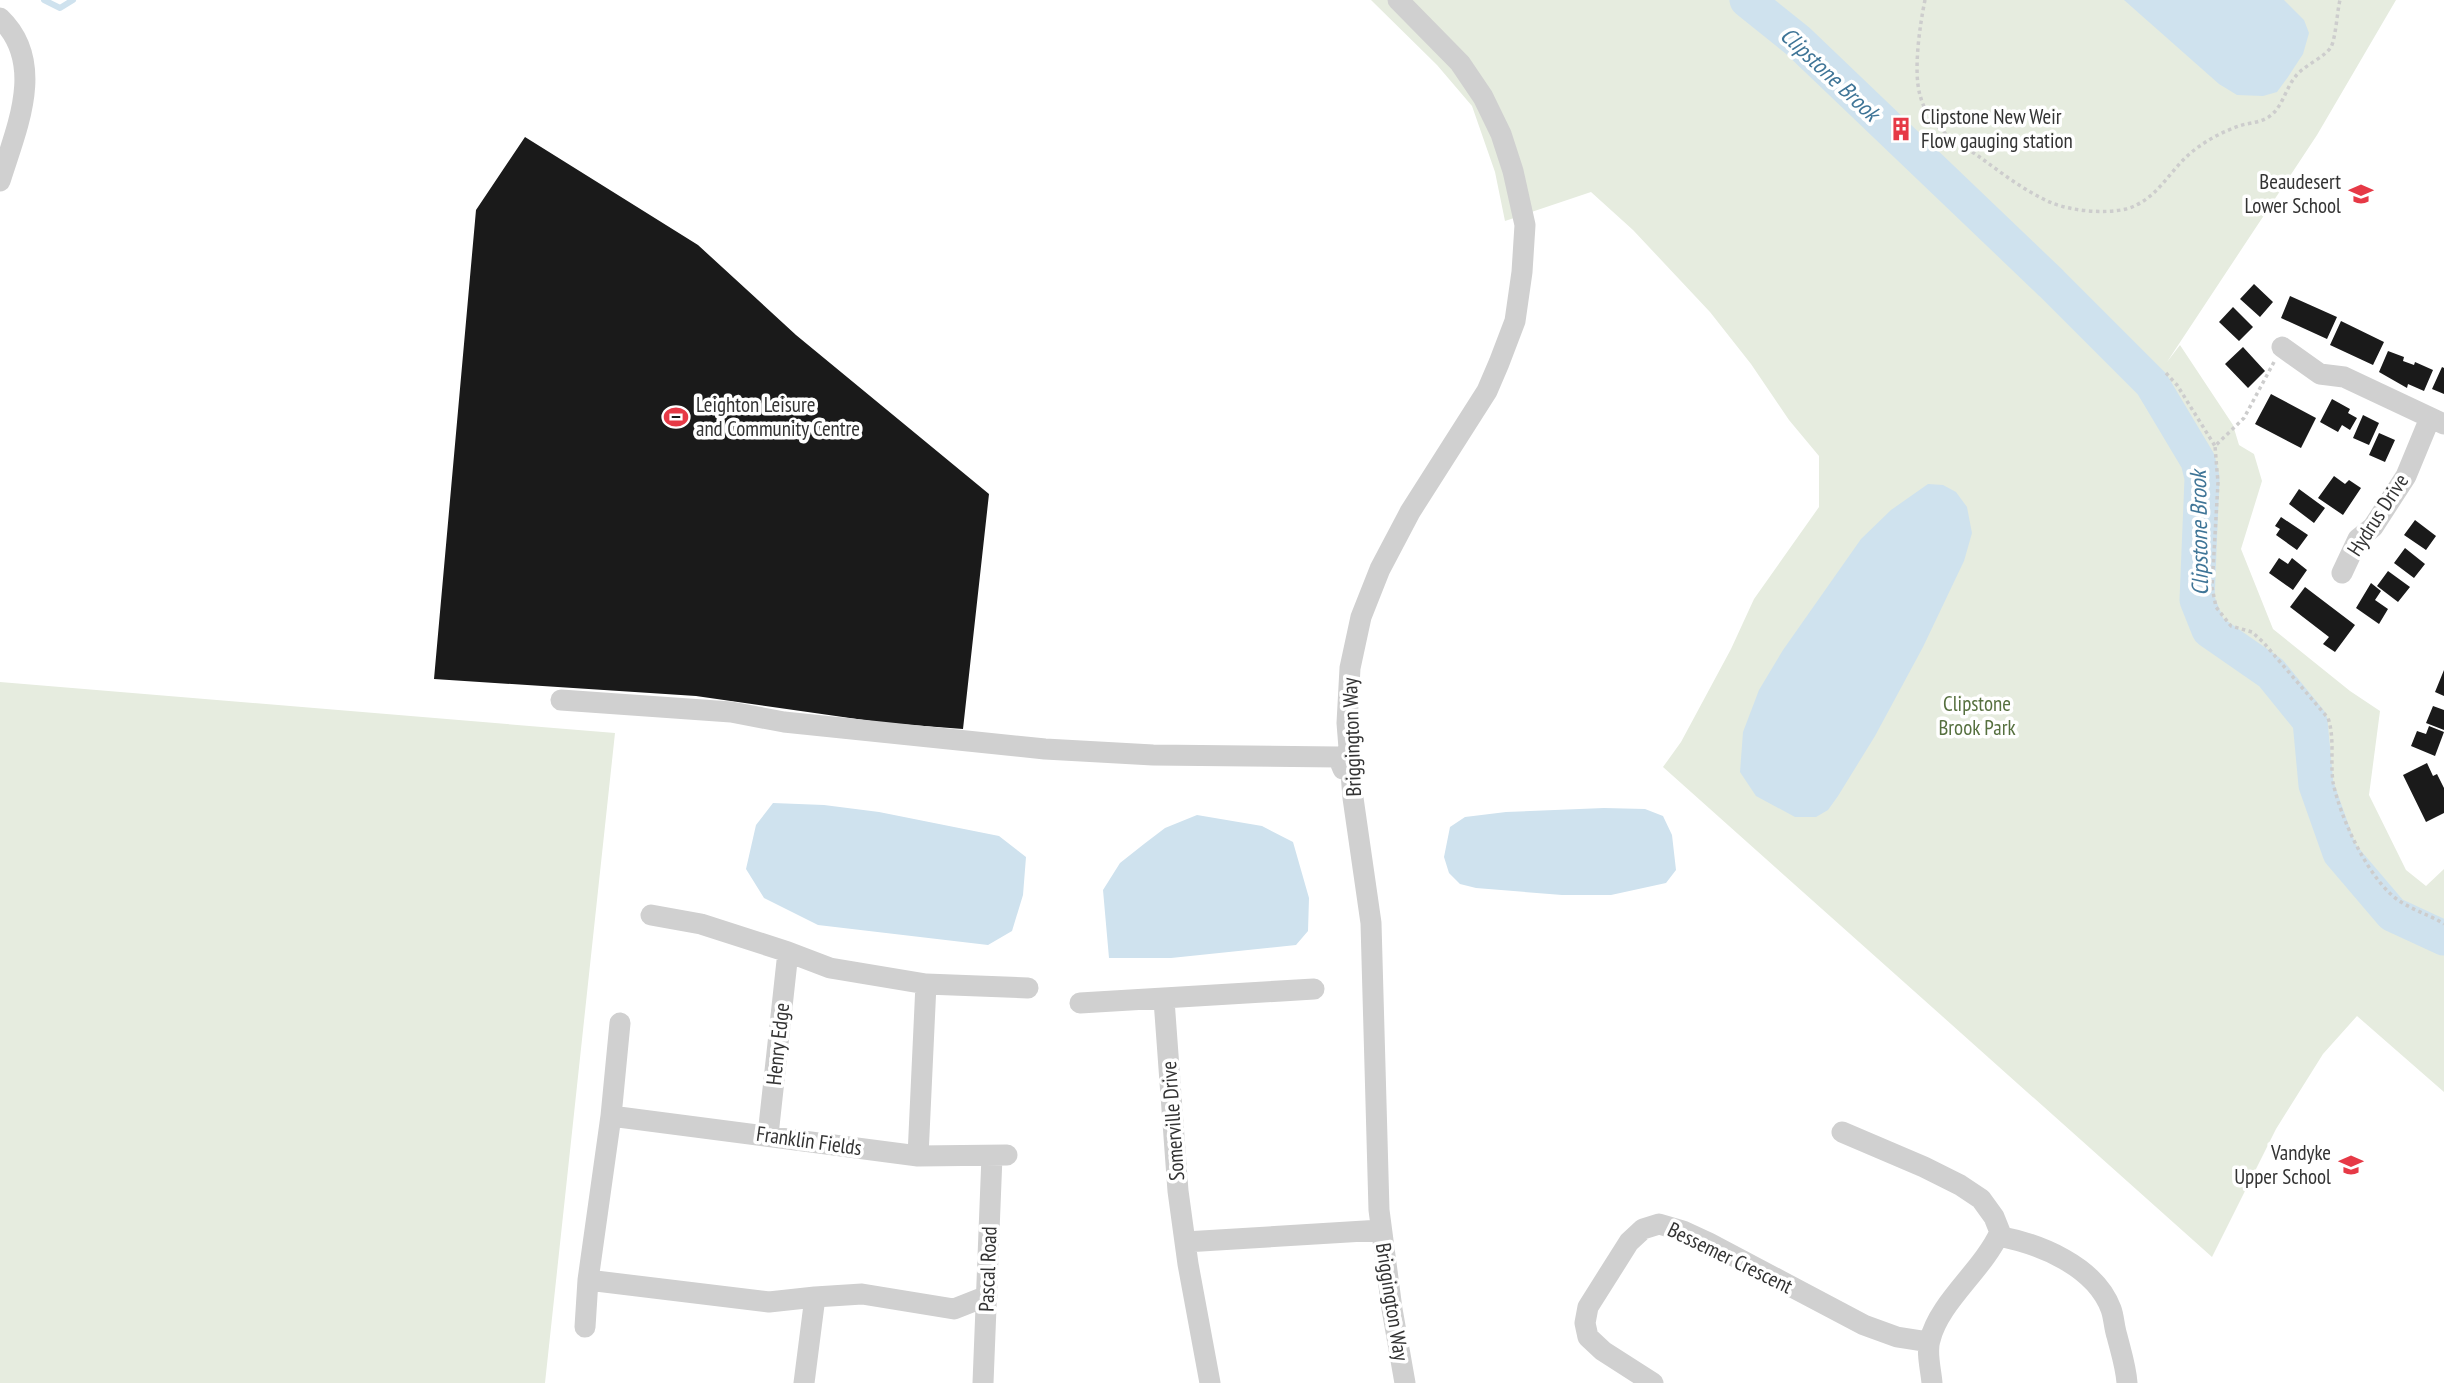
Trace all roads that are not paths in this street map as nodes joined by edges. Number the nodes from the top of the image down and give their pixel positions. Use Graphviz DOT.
graph roads {
  1 [pos="1398,0"];
  2 [pos="0,18"];
  3 [pos="0,181"];
  4 [pos="2282,347"];
  5 [pos="2437,421"];
  6 [pos="2342,573"];
  7 [pos="561,700"];
  8 [pos="1352,769"];
  9 [pos="651,915"];
  10 [pos="788,952"];
  11 [pos="926,984"];
  12 [pos="1028,988"];
  13 [pos="1314,989"];
  14 [pos="1164,1000"];
  15 [pos="1080,1003"];
  16 [pos="620,1023"];
  17 [pos="611,1116"];
  18 [pos="1842,1132"];
  19 [pos="768,1136"];
  20 [pos="999,1155"];
  21 [pos="918,1156"];
  22 [pos="1381,1230"];
  23 [pos="1998,1236"];
  24 [pos="1185,1242"];
  25 [pos="588,1280"];
  26 [pos="987,1296"];
  27 [pos="815,1297"];
  28 [pos="585,1327"];
  29 [pos="1929,1342"];
  30 [pos="804,1383"];
  31 [pos="983,1383"];
  32 [pos="1210,1383"];
  33 [pos="1405,1383"];
  34 [pos="1653,1383"];
  35 [pos="1932,1383"];
  36 [pos="2127,1383"];
  1 -- 8 [label="street, Briggington Way"];
  2 -- 3 [label="street"];
  4 -- 5 [label="street, Hydrus Drive"];
  5 -- 6 [label="street, Hydrus Drive"];
  7 -- 8 [label="street"];
  8 -- 22 [label="street, Briggington Way"];
  9 -- 10 [label="street"];
  10 -- 11 [label="street"];
  10 -- 19 [label="street, Henry Edge"];
  11 -- 12 [label="street"];
  11 -- 21 [label="street"];
  13 -- 14 [label="street"];
  14 -- 15 [label="street"];
  14 -- 24 [label="street, Somerville Drive"];
  16 -- 17 [label="street"];
  17 -- 19 [label="street, Franklin Fields"];
  17 -- 25 [label="street"];
  18 -- 23 [label="street"];
  19 -- 21 [label="street, Franklin Fields"];
  20 -- 21 [label="street, Franklin Fields"];
  20 -- 26 [label="street, Pascal Road"];
  22 -- 24 [label="street"];
  22 -- 33 [label="street, Briggington Way"];
  23 -- 29 [label="street"];
  23 -- 36 [label="street"];
  24 -- 32 [label="street, Somerville Drive"];
  25 -- 27 [label="street"];
  25 -- 28 [label="street"];
  26 -- 27 [label="street"];
  26 -- 31 [label="street, Pascal Road"];
  27 -- 30 [label="street"];
  29 -- 34 [label="street, Bessemer Crescent"];
  29 -- 35 [label="street"];
}
